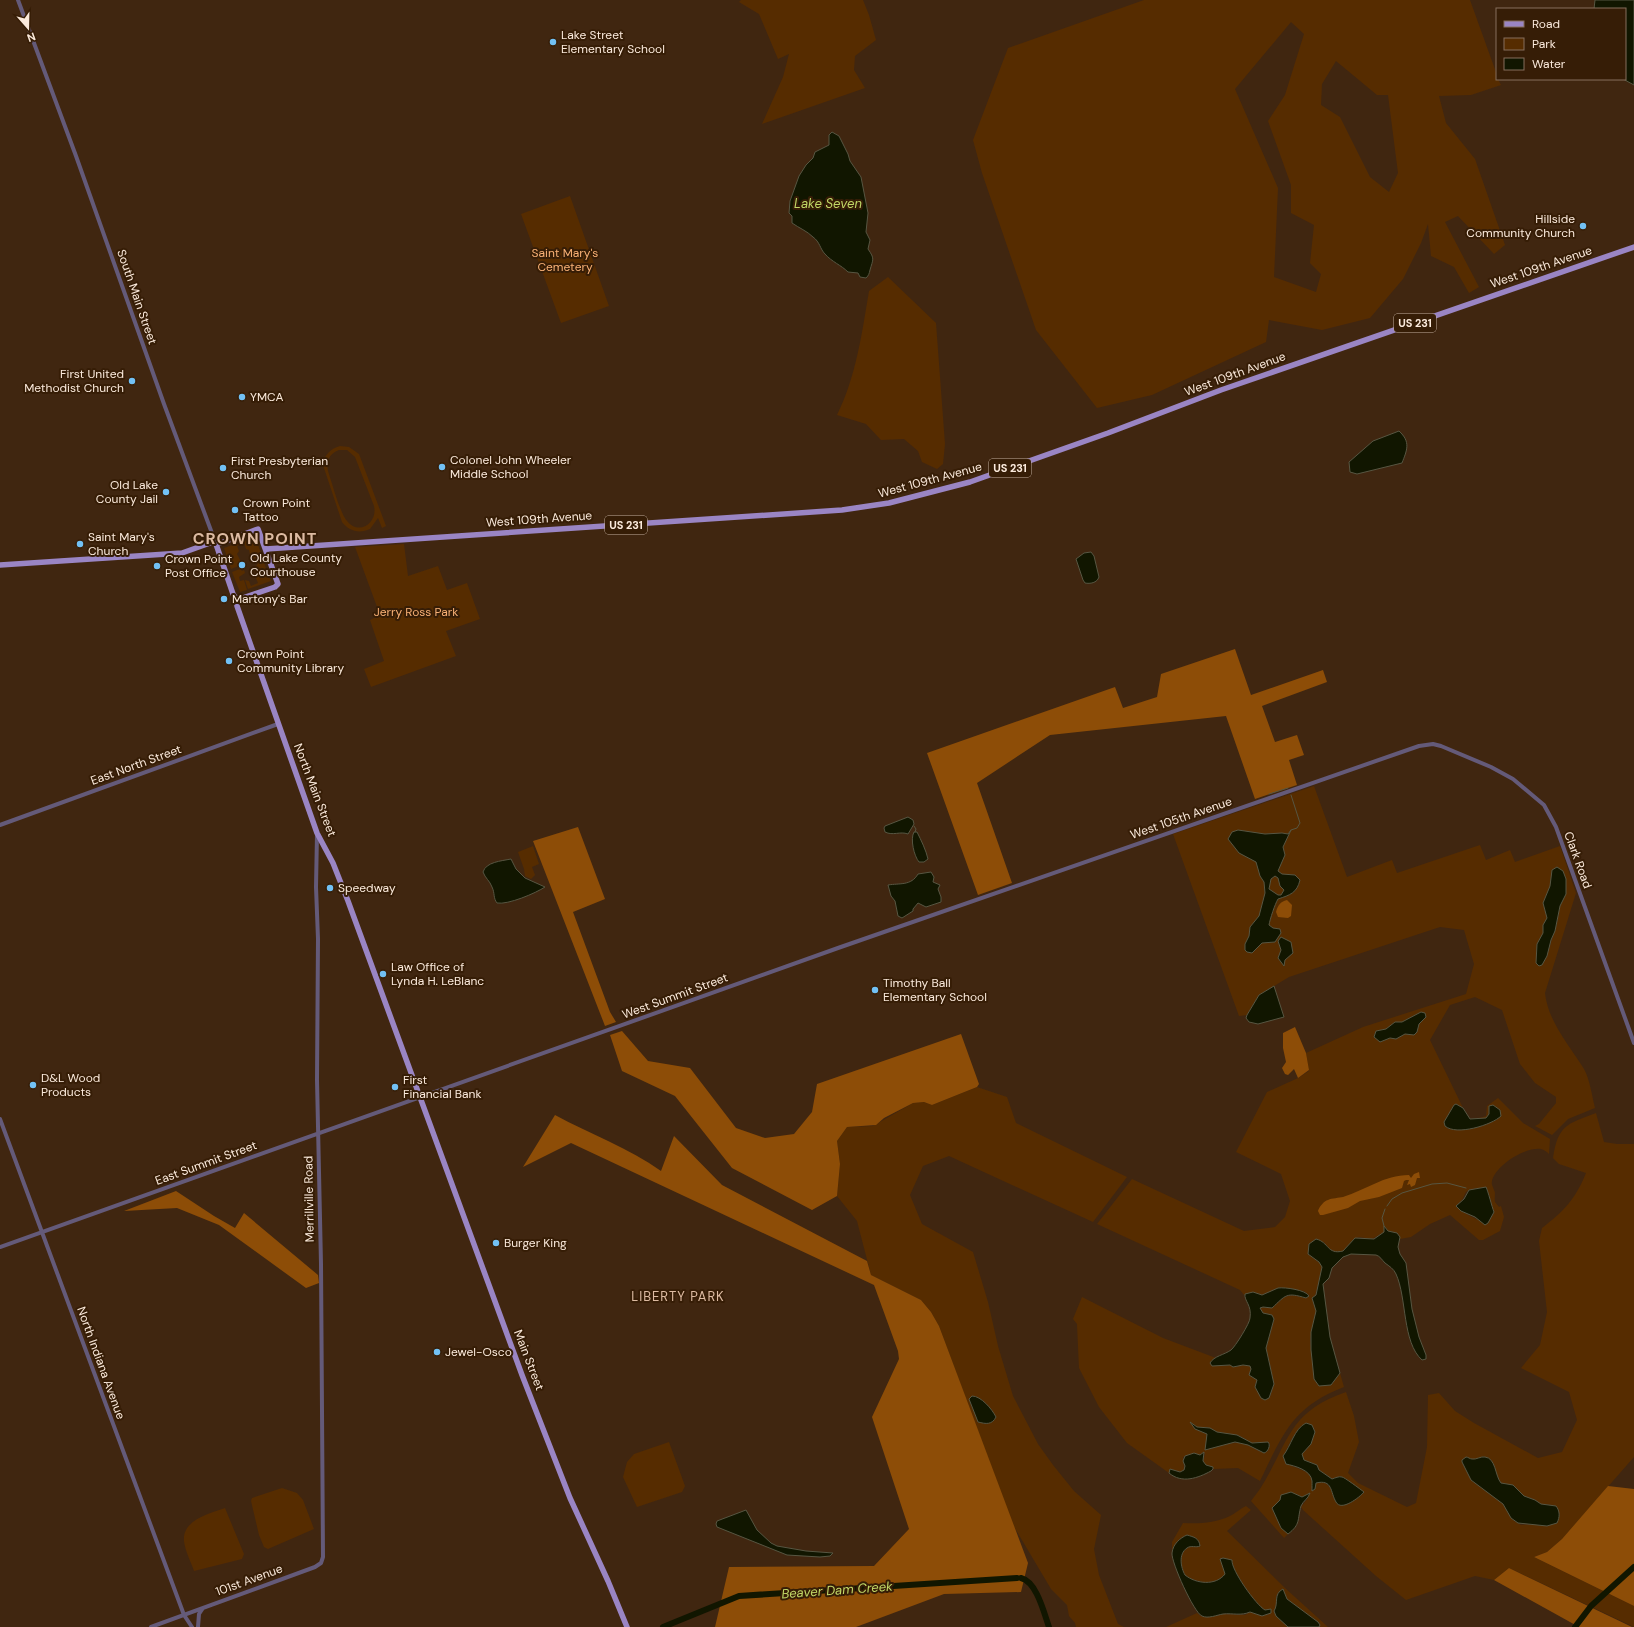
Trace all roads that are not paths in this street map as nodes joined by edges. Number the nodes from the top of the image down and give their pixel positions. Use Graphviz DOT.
graph roads {
  1 [pos="18,0"];
  2 [pos="1634,247"];
  3 [pos="216,544"];
  4 [pos="266,549"];
  5 [pos="0,565"];
  6 [pos="237,600"];
  7 [pos="278,724"];
  8 [pos="1433,744"];
  9 [pos="0,825"];
  10 [pos="317,834"];
  11 [pos="937,913"];
  12 [pos="1634,1043"];
  13 [pos="420,1098"];
  14 [pos="0,1119"];
  15 [pos="318,1133"];
  16 [pos="42,1232"];
  17 [pos="0,1247"];
  18 [pos="321,1563"];
  19 [pos="203,1608"];
  20 [pos="184,1614"];
  21 [pos="151,1627"];
  22 [pos="192,1627"];
  23 [pos="198,1627"];
  24 [pos="627,1627"];
  1 -- 3 [label="street, South Main Street"];
  2 -- 4 [label="main road, West 109th Avenue / US 231"];
  3 -- 4 [label="main road"];
  3 -- 5 [label="main road"];
  3 -- 6 [label="main road, South Main Street"];
  4 -- 6 [label="main road"];
  6 -- 7 [label="main road, North Main Street"];
  7 -- 9 [label="street, East North Street"];
  7 -- 10 [label="main road, North Main Street"];
  8 -- 11 [label="street, West 105th Avenue"];
  8 -- 12 [label="street, Clark Road"];
  10 -- 13 [label="main road, North Main Street"];
  10 -- 15 [label="street, Merrillville Road"];
  11 -- 13 [label="street, West Summit Street"];
  13 -- 15 [label="street, East Summit Street"];
  13 -- 24 [label="main road, Main Street"];
  14 -- 16 [label="street, North Indiana Avenue"];
  15 -- 16 [label="street, East Summit Street"];
  15 -- 18 [label="street, Merrillville Road"];
  16 -- 17 [label="street, East Summit Street"];
  16 -- 20 [label="street, North Indiana Avenue"];
  18 -- 19 [label="street, 101st Avenue"];
  19 -- 20 [label="street, 101st Avenue"];
  19 -- 23 [label="street"];
  20 -- 21 [label="street, 101st Avenue"];
  20 -- 22 [label="street, North Indiana Avenue"];
}
